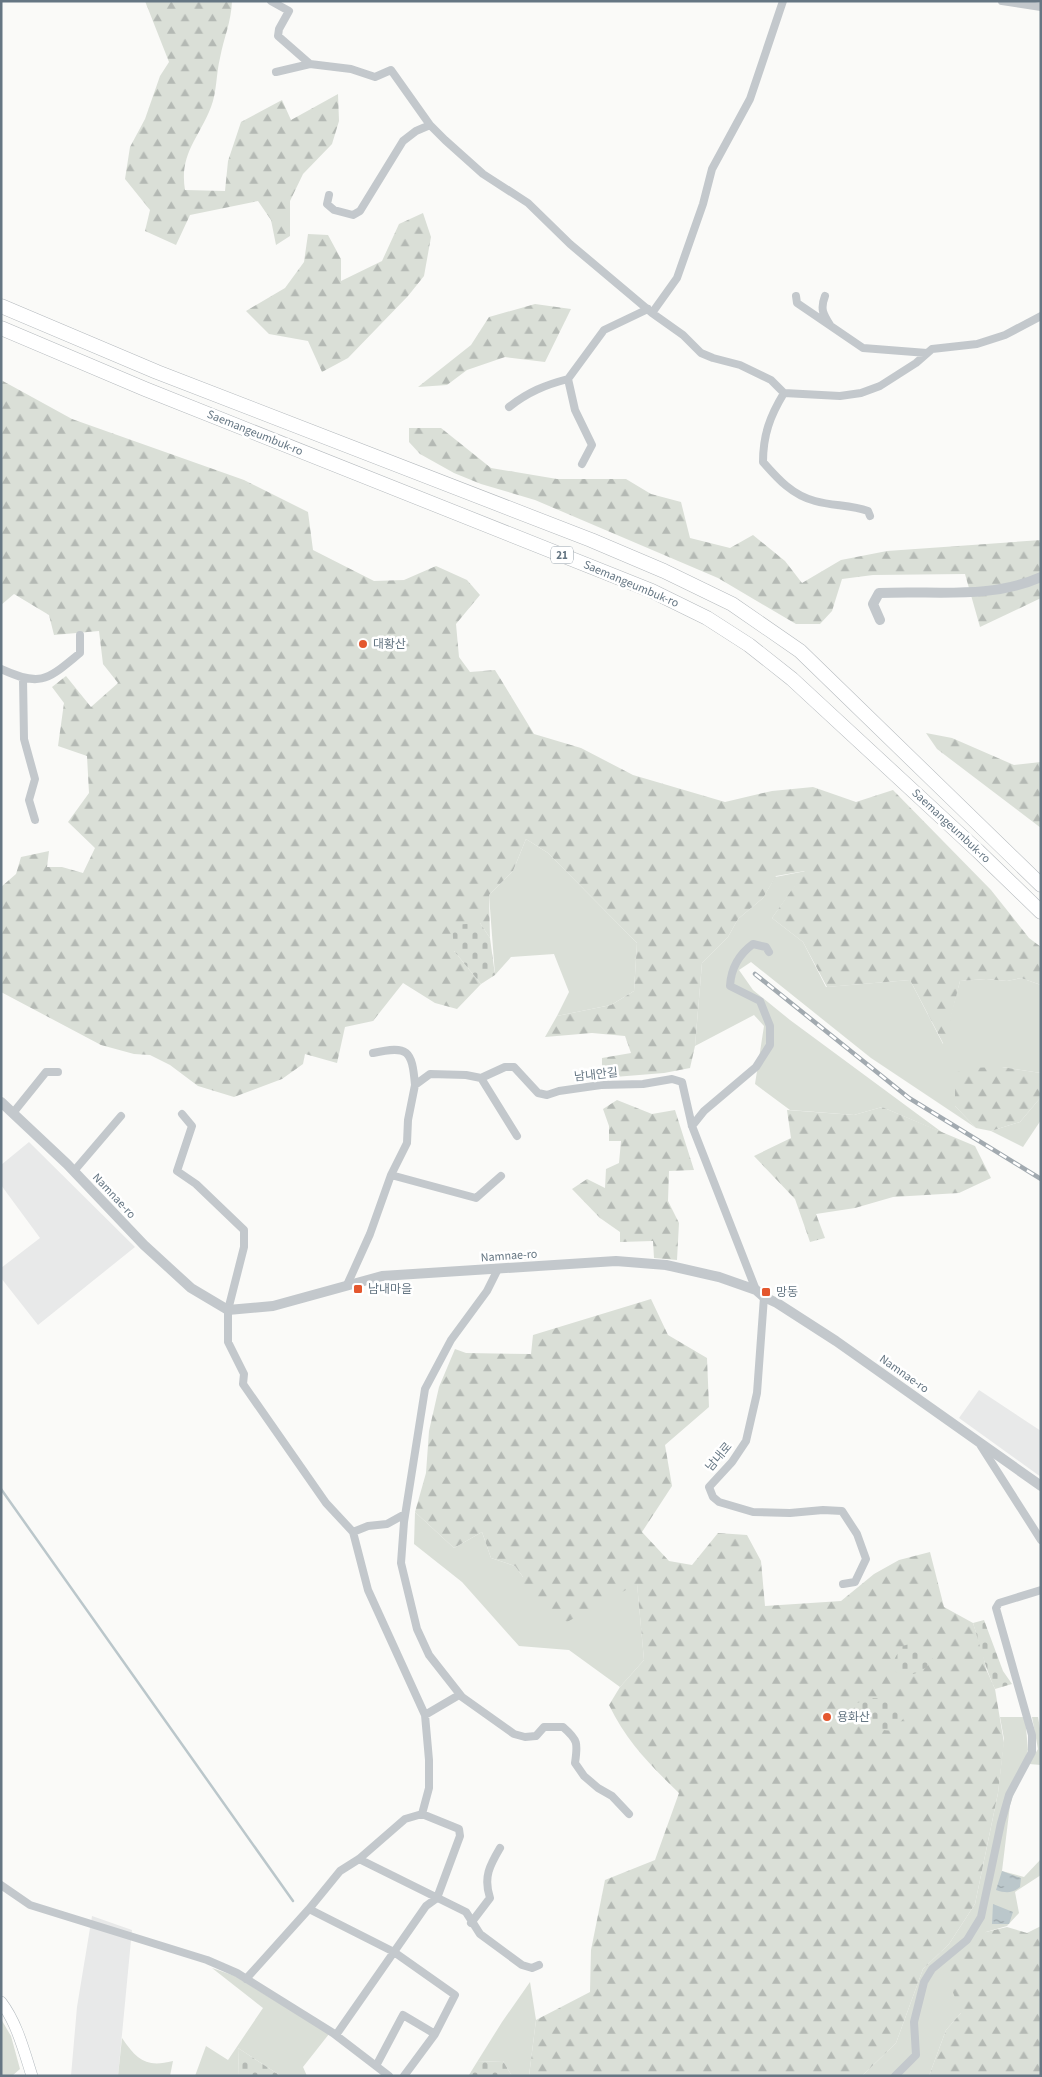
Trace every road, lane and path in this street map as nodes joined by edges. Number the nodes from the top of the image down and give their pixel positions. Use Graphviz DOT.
graph roads {
  1 [pos="272,1"];
  2 [pos="783,1"];
  3 [pos="1002,1"];
  4 [pos="1041,6"];
  5 [pos="310,64"];
  6 [pos="276,72"];
  7 [pos="430,125"];
  8 [pos="329,195"];
  9 [pos="796,296"];
  10 [pos="824,296"];
  11 [pos="1,306"];
  12 [pos="650,311"];
  13 [pos="1041,316"];
  14 [pos="1,328"];
  15 [pos="832,329"];
  16 [pos="927,353"];
  17 [pos="568,379"];
  18 [pos="784,393"];
  19 [pos="509,407"];
  20 [pos="582,464"];
  21 [pos="870,516"];
  22 [pos="1041,578"];
  23 [pos="880,620"];
  24 [pos="80,635"];
  25 [pos="1,669"];
  26 [pos="23,678"];
  27 [pos="35,820"];
  28 [pos="1041,885"];
  29 [pos="1041,912"];
  30 [pos="768,952"];
  31 [pos="373,1053"];
  32 [pos="58,1072"];
  33 [pos="480,1078"];
  34 [pos="415,1085"];
  35 [pos="1,1102"];
  36 [pos="13,1113"];
  37 [pos="182,1114"];
  38 [pos="121,1116"];
  39 [pos="692,1126"];
  40 [pos="517,1136"];
  41 [pos="74,1171"];
  42 [pos="390,1175"];
  43 [pos="501,1176"];
  44 [pos="498,1270"];
  45 [pos="346,1285"];
  46 [pos="756,1290"];
  47 [pos="764,1298"];
  48 [pos="228,1310"];
  49 [pos="979,1442"];
  50 [pos="1041,1486"];
  51 [pos="405,1514"];
  52 [pos="353,1532"];
  53 [pos="1041,1540"];
  54 [pos="843,1584"];
  55 [pos="1041,1590"];
  56 [pos="459,1695"];
  57 [pos="425,1715"];
  58 [pos="422,1814"];
  59 [pos="629,1814"];
  60 [pos="500,1848"];
  61 [pos="359,1859"];
  62 [pos="1,1885"];
  63 [pos="438,1898"];
  64 [pos="310,1909"];
  65 [pos="471,1923"];
  66 [pos="394,1952"];
  67 [pos="539,1965"];
  68 [pos="246,1979"];
  69 [pos="1,2002"];
  70 [pos="435,2034"];
  71 [pos="336,2035"];
  72 [pos="376,2066"];
  73 [pos="32,2076"];
  74 [pos="389,2076"];
  75 [pos="404,2076"];
  76 [pos="895,2076"];
  1 -- 5 [label="street"];
  2 -- 12 [label="street"];
  3 -- 4 [label="street"];
  5 -- 6 [label="street"];
  5 -- 7 [label="street"];
  7 -- 8 [label="street"];
  7 -- 12 [label="street"];
  9 -- 15 [label="street"];
  10 -- 15 [label="street"];
  11 -- 28 [label="highway, Saemangeumbuk-ro / 21"];
  12 -- 17 [label="street"];
  12 -- 18 [label="street"];
  13 -- 16 [label="street"];
  14 -- 29 [label="highway, Saemangeumbuk-ro / 21"];
  15 -- 16 [label="street"];
  16 -- 18 [label="street"];
  17 -- 19 [label="street"];
  17 -- 20 [label="street"];
  18 -- 21 [label="street"];
  22 -- 23 [label="street"];
  24 -- 26 [label="street"];
  25 -- 26 [label="street"];
  26 -- 27 [label="street"];
  30 -- 39 [label="street"];
  31 -- 34 [label="street"];
  32 -- 36 [label="street"];
  33 -- 34 [label="street"];
  33 -- 39 [label="street, 남내안길"];
  33 -- 40 [label="street"];
  34 -- 42 [label="street"];
  35 -- 36 [label="street, Namnae-ro"];
  36 -- 41 [label="street, Namnae-ro"];
  37 -- 48 [label="street"];
  38 -- 41 [label="street"];
  39 -- 46 [label="street, 남내안길"];
  41 -- 48 [label="street, Namnae-ro"];
  42 -- 43 [label="street"];
  42 -- 45 [label="street"];
  44 -- 45 [label="street, Namnae-ro"];
  44 -- 46 [label="street, Namnae-ro"];
  44 -- 51 [label="street"];
  45 -- 48 [label="street, Namnae-ro"];
  46 -- 47 [label="street, Namnae-ro"];
  47 -- 49 [label="street, Namnae-ro"];
  47 -- 54 [label="street, 남내로"];
  48 -- 52 [label="street"];
  49 -- 50 [label="street, Namnae-ro"];
  49 -- 53 [label="street"];
  51 -- 52 [label="street"];
  51 -- 56 [label="street"];
  52 -- 57 [label="street"];
  55 -- 76 [label="street"];
  56 -- 57 [label="street"];
  56 -- 59 [label="street"];
  57 -- 58 [label="street"];
  58 -- 61 [label="street"];
  58 -- 63 [label="street"];
  60 -- 65 [label="street"];
  61 -- 63 [label="street"];
  61 -- 64 [label="street"];
  62 -- 68 [label="street"];
  63 -- 65 [label="street"];
  63 -- 66 [label="street"];
  64 -- 66 [label="street"];
  64 -- 68 [label="street"];
  65 -- 67 [label="street"];
  66 -- 70 [label="street"];
  66 -- 71 [label="street"];
  68 -- 71 [label="street"];
  69 -- 73 [label="main road"];
  70 -- 72 [label="street"];
  70 -- 75 [label="street"];
  71 -- 72 [label="street"];
  72 -- 74 [label="street"];
}
